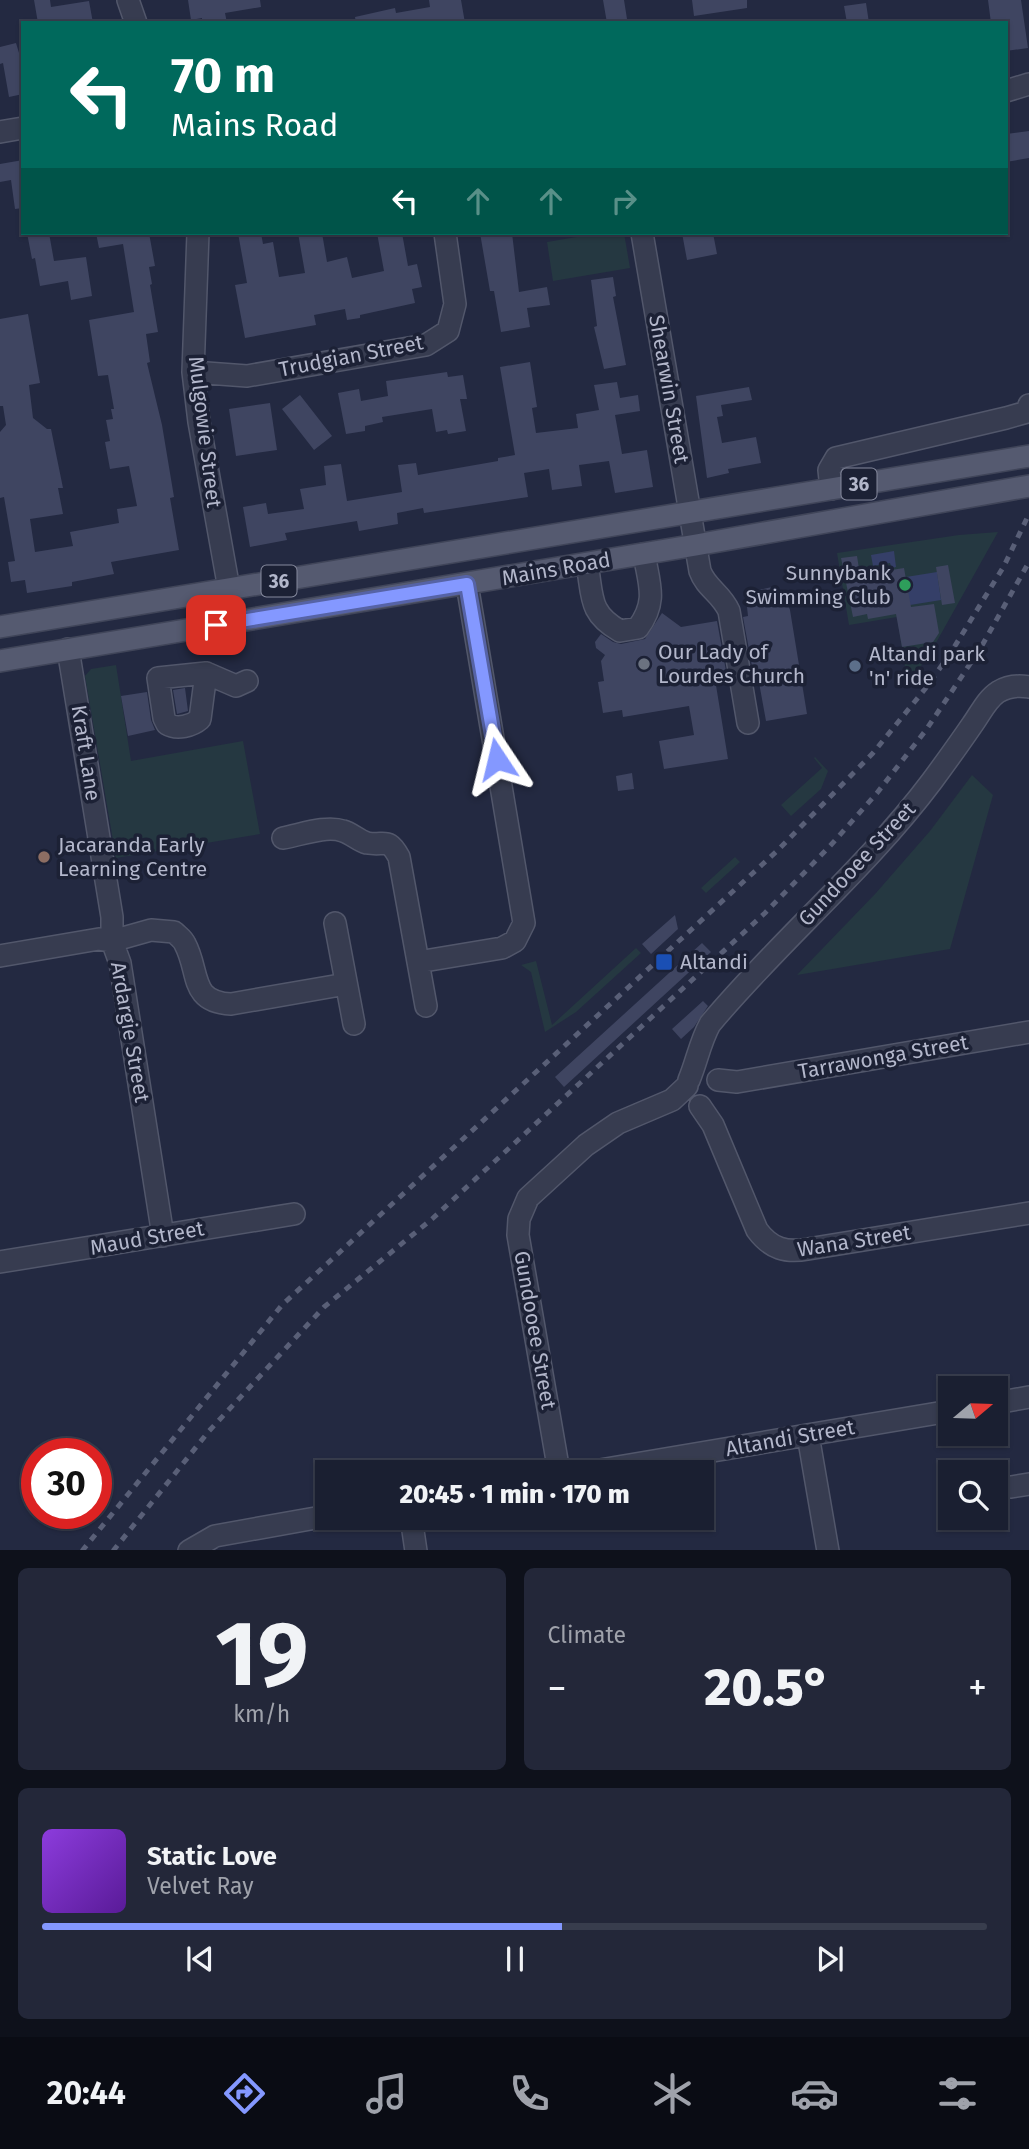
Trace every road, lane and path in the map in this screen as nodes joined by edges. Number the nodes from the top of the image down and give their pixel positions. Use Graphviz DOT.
graph roads {
  1 [pos="128,0"];
  2 [pos="135,21"];
  3 [pos="1029,84"];
  4 [pos="1008,90"];
  5 [pos="21,128"];
  6 [pos="0,132"];
  7 [pos="198,235"];
  8 [pos="445,235"];
  9 [pos="642,235"];
  10 [pos="193,372"];
  11 [pos="1029,405"];
  12 [pos="1029,456"];
  13 [pos="1023,487"];
  14 [pos="831,489"];
  15 [pos="689,511"];
  16 [pos="696,545"];
  17 [pos="644,554"];
  18 [pos="587,564"];
  19 [pos="467,584"];
  20 [pos="229,589"];
  21 [pos="0,627"];
  22 [pos="68,649"];
  23 [pos="0,661"];
  24 [pos="206,673"];
  25 [pos="247,681"];
  26 [pos="1028,686"];
  27 [pos="748,723"];
  28 [pos="283,838"];
  29 [pos="335,923"];
  30 [pos="112,941"];
  31 [pos="0,956"];
  32 [pos="418,962"];
  33 [pos="346,984"];
  34 [pos="426,1006"];
  35 [pos="354,1024"];
  36 [pos="1029,1032"];
  37 [pos="704,1091"];
  38 [pos="1029,1213"];
  39 [pos="295,1214"];
  40 [pos="163,1236"];
  41 [pos="0,1262"];
  42 [pos="1029,1397"];
  43 [pos="1008,1401"];
  44 [pos="938,1412"];
  45 [pos="808,1435"];
  46 [pos="557,1460"];
  47 [pos="659,1460"];
  48 [pos="315,1518"];
  49 [pos="413,1530"];
  50 [pos="188,1550"];
  51 [pos="416,1550"];
  52 [pos="828,1550"];
  1 -- 2 [label="street"];
  3 -- 4 [label="street"];
  5 -- 6 [label="street"];
  7 -- 10 [label="street, Mulgowie Street"];
  8 -- 10 [label="street, Trudgian Street"];
  9 -- 15 [label="street, Shearwin Street"];
  10 -- 20 [label="street, Mulgowie Street"];
  11 -- 14 [label="street"];
  12 -- 14 [label="main road, Mains Road / 36"];
  13 -- 16 [label="main road, Mains Road / 36"];
  14 -- 15 [label="main road, Mains Road / 36"];
  15 -- 16 [label="street, Shearwin Street"];
  15 -- 20 [label="main road, Mains Road / 36"];
  16 -- 17 [label="main road, Mains Road / 36"];
  16 -- 27 [label="street, Shearwin Street"];
  17 -- 18 [label="main road, Mains Road / 36"];
  17 -- 18 [label="street"];
  18 -- 19 [label="main road, Mains Road / 36"];
  19 -- 22 [label="main road, Mains Road / 36"];
  19 -- 32 [label="street"];
  20 -- 21 [label="main road, Mains Road / 36"];
  22 -- 23 [label="main road, Mains Road / 36"];
  22 -- 30 [label="street, Kraft Lane"];
  24 -- 25 [label="street"];
  26 -- 37 [label="street, Gundooee Street"];
  28 -- 32 [label="street"];
  29 -- 33 [label="street"];
  30 -- 31 [label="street, Ardargie Street"];
  30 -- 33 [label="street"];
  30 -- 40 [label="street, Ardargie Street"];
  32 -- 34 [label="street"];
  33 -- 35 [label="street"];
  36 -- 37 [label="street, Tarrawonga Street"];
  37 -- 38 [label="street, Wana Street"];
  37 -- 46 [label="street, Gundooee Street"];
  39 -- 40 [label="street, Maud Street"];
  40 -- 41 [label="street, Maud Street"];
  42 -- 43 [label="street"];
  44 -- 45 [label="street, Altandi Street"];
  45 -- 47 [label="street, Altandi Street"];
  45 -- 52 [label="street"];
  48 -- 50 [label="street"];
  49 -- 51 [label="street"];
}
